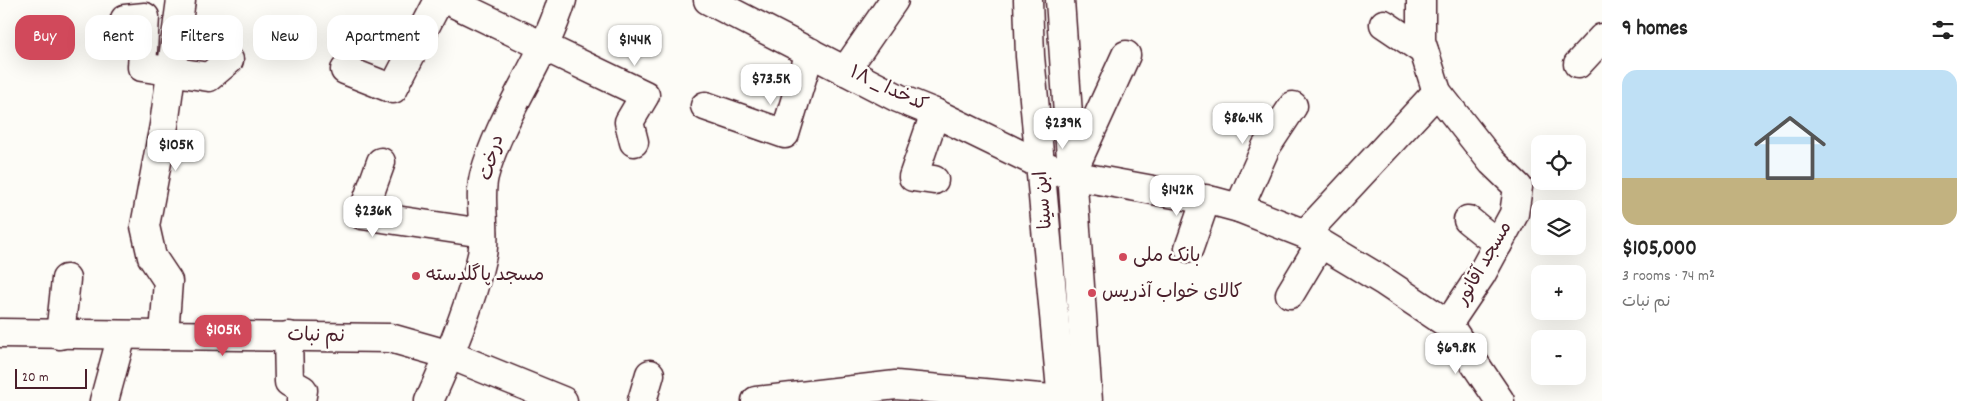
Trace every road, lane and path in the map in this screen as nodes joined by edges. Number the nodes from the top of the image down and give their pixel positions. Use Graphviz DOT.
graph roads {
  1 [pos="181,0"];
  2 [pos="439,0"];
  3 [pos="447,0"];
  4 [pos="562,0"];
  5 [pos="708,0"];
  6 [pos="894,0"];
  7 [pos="1028,0"];
  8 [pos="1060,0"];
  9 [pos="1421,0"];
  10 [pos="1384,24"];
  11 [pos="1602,38"];
  12 [pos="545,46"];
  13 [pos="1424,51"];
  14 [pos="810,52"];
  15 [pos="1126,55"];
  16 [pos="142,60"];
  17 [pos="229,60"];
  18 [pos="1578,64"];
  19 [pos="171,70"];
  20 [pos="345,70"];
  21 [pos="845,70"];
  22 [pos="1437,92"];
  23 [pos="705,106"];
  24 [pos="1293,106"];
  25 [pos="935,113"];
  26 [pos="634,142"];
  27 [pos="380,162"];
  28 [pos="1042,165"];
  29 [pos="1071,175"];
  30 [pos="934,180"];
  31 [pos="1206,200"];
  32 [pos="1239,208"];
  33 [pos="1468,220"];
  34 [pos="483,233"];
  35 [pos="1312,239"];
  36 [pos="1498,244"];
  37 [pos="1189,248"];
  38 [pos="66,279"];
  39 [pos="1290,294"];
  40 [pos="1448,324"];
  41 [pos="0,333"];
  42 [pos="60,335"];
  43 [pos="122,335"];
  44 [pos="164,335"];
  45 [pos="288,336"];
  46 [pos="450,355"];
  47 [pos="650,374"];
  48 [pos="792,398"];
  49 [pos="1066,400"];
  50 [pos="104,401"];
  51 [pos="301,401"];
  52 [pos="429,401"];
  53 [pos="563,401"];
  54 [pos="642,401"];
  55 [pos="756,401"];
  56 [pos="1088,401"];
  57 [pos="1500,401"];
  1 -- 19 [label="street"];
  2 -- 20 [label="street"];
  3 -- 12 [label="street"];
  4 -- 12 [label="street, درخت"];
  5 -- 14 [label="street, ۱۸ _ کدخدا"];
  6 -- 21 [label="street"];
  7 -- 28 [label="street, ابن سینا"];
  8 -- 29 [label="street, ابن سینا"];
  9 -- 13 [label="street, مسجد آقانور"];
  10 -- 13 [label="street"];
  11 -- 18 [label="street"];
  12 -- 26 [label="street"];
  12 -- 34 [label="street, درخت"];
  13 -- 22 [label="street, مسجد آقانور"];
  14 -- 21 [label="street, ۱۸ _ کدخدا"];
  14 -- 23 [label="street"];
  15 -- 29 [label="street"];
  16 -- 19 [label="street"];
  17 -- 19 [label="street"];
  19 -- 44 [label="street"];
  21 -- 25 [label="street, ۱۸ _ کدخدا"];
  22 -- 35 [label="street"];
  22 -- 36 [label="street, مسجد آقانور"];
  24 -- 32 [label="street"];
  25 -- 28 [label="street, ۱۸ _ کدخدا"];
  25 -- 30 [label="street"];
  27 -- 34 [label="street"];
  28 -- 29 [label="street, ۱۸ _ کدخدا"];
  28 -- 49 [label="street, ابن سینا"];
  29 -- 31 [label="street, مسجد آقانور"];
  29 -- 56 [label="street, ابن سینا"];
  31 -- 32 [label="street, مسجد آقانور"];
  31 -- 37 [label="street"];
  32 -- 35 [label="street, مسجد آقانور"];
  33 -- 36 [label="street"];
  34 -- 46 [label="street, درخت"];
  35 -- 39 [label="street"];
  35 -- 40 [label="street, مسجد آقانور"];
  36 -- 40 [label="street, مسجد آقانور"];
  38 -- 42 [label="street"];
  40 -- 57 [label="street"];
  41 -- 42 [label="street, نم نبات"];
  42 -- 43 [label="street, نم نبات"];
  43 -- 44 [label="street, نم نبات"];
  43 -- 50 [label="street"];
  44 -- 45 [label="street, نم نبات"];
  45 -- 46 [label="street, نم نبات"];
  45 -- 51 [label="street"];
  46 -- 52 [label="street, درخت"];
  46 -- 53 [label="street, نم نبات"];
  47 -- 54 [label="street"];
  48 -- 49 [label="street"];
  48 -- 55 [label="street"];
}
